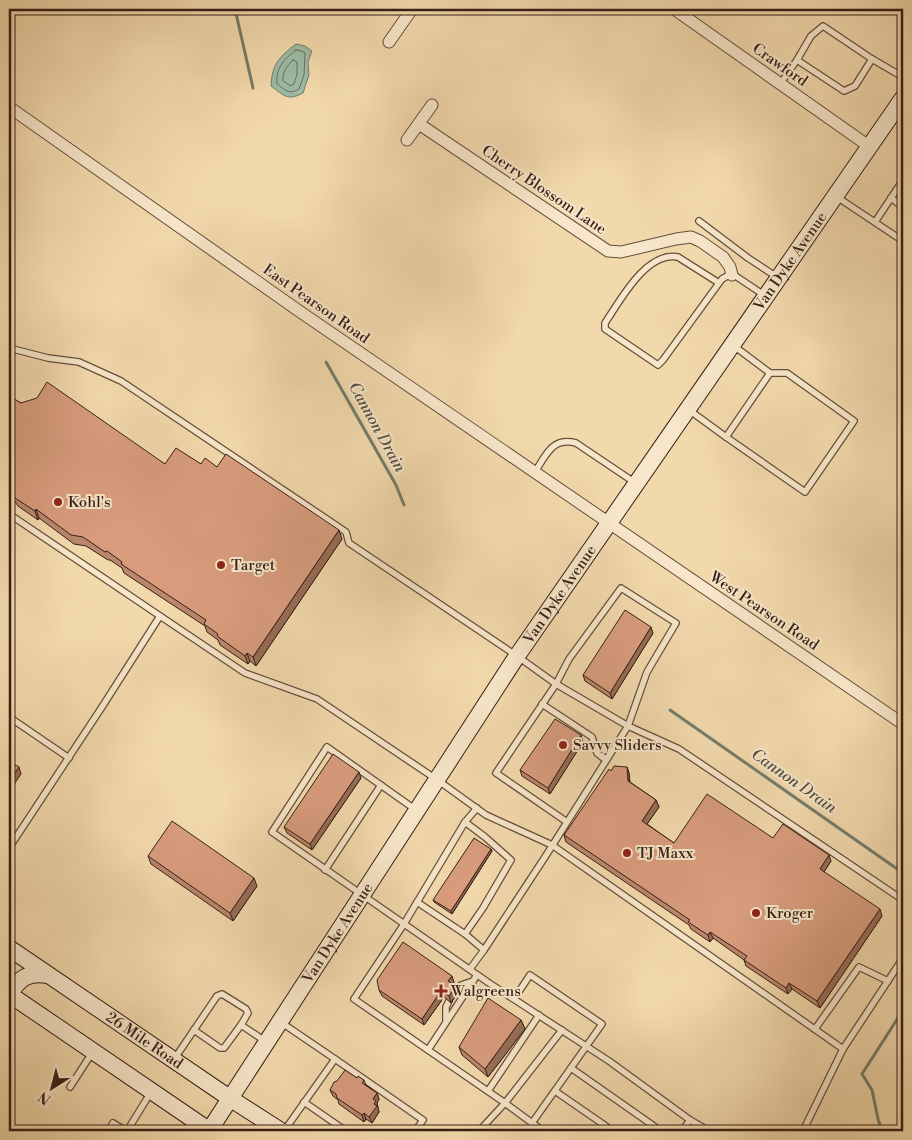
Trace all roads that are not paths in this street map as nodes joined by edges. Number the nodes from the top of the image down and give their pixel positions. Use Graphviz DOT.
graph roads {
  1 [pos="412,9"];
  2 [pos="674,9"];
  3 [pos="389,42"];
  4 [pos="872,59"];
  5 [pos="797,60"];
  6 [pos="903,77"];
  7 [pos="780,84"];
  8 [pos="903,98"];
  9 [pos="432,105"];
  10 [pos="9,107"];
  11 [pos="419,124"];
  12 [pos="407,140"];
  13 [pos="870,147"];
  14 [pos="903,180"];
  15 [pos="836,195"];
  16 [pos="891,198"];
  17 [pos="903,207"];
  18 [pos="699,221"];
  19 [pos="875,222"];
  20 [pos="903,241"];
  21 [pos="732,275"];
  22 [pos="778,278"];
  23 [pos="719,283"];
  24 [pos="766,296"];
  25 [pos="732,345"];
  26 [pos="9,348"];
  27 [pos="770,372"];
  28 [pos="687,409"];
  29 [pos="726,436"];
  30 [pos="535,472"];
  31 [pos="636,483"];
  32 [pos="9,514"];
  33 [pos="608,523"];
  34 [pos="160,616"];
  35 [pos="517,656"];
  36 [pos="556,684"];
  37 [pos="542,704"];
  38 [pos="9,717"];
  39 [pos="903,724"];
  40 [pos="628,726"];
  41 [pos="69,758"];
  42 [pos="606,760"];
  43 [pos="436,779"];
  44 [pos="382,785"];
  45 [pos="477,808"];
  46 [pos="416,810"];
  47 [pos="465,822"];
  48 [pos="567,822"];
  49 [pos="552,845"];
  50 [pos="9,848"];
  51 [pos="325,870"];
  52 [pos="362,895"];
  53 [pos="903,900"];
  54 [pos="417,902"];
  55 [pos="404,924"];
  56 [pos="465,934"];
  57 [pos="9,948"];
  58 [pos="484,950"];
  59 [pos="903,958"];
  60 [pos="470,969"];
  61 [pos="48,975"];
  62 [pos="477,975"];
  63 [pos="473,981"];
  64 [pos="888,981"];
  65 [pos="457,991"];
  66 [pos="9,994"];
  67 [pos="514,999"];
  68 [pos="449,1001"];
  69 [pos="539,1015"];
  70 [pos="280,1022"];
  71 [pos="446,1023"];
  72 [pos="241,1024"];
  73 [pos="815,1029"];
  74 [pos="194,1030"];
  75 [pos="562,1030"];
  76 [pos="267,1042"];
  77 [pos="586,1046"];
  78 [pos="843,1048"];
  79 [pos="428,1050"];
  80 [pos="93,1051"];
  81 [pos="335,1059"];
  82 [pos="174,1061"];
  83 [pos="571,1068"];
  84 [pos="70,1087"];
  85 [pos="152,1091"];
  86 [pos="488,1091"];
  87 [pos="555,1091"];
  88 [pos="231,1100"];
  89 [pos="304,1102"];
  90 [pos="505,1103"];
  91 [pos="690,1120"];
  92 [pos="532,1123"];
  93 [pos="108,1131"];
  94 [pos="127,1131"];
  95 [pos="209,1131"];
  96 [pos="283,1131"];
  97 [pos="346,1131"];
  98 [pos="415,1131"];
  99 [pos="480,1131"];
  100 [pos="543,1131"];
  101 [pos="612,1131"];
  102 [pos="661,1131"];
  103 [pos="682,1131"];
  104 [pos="709,1131"];
  105 [pos="803,1131"];
  1 -- 3 [label="street"];
  2 -- 7 [label="street, Crawford"];
  4 -- 5 [label="lane"];
  4 -- 5 [label="lane"];
  4 -- 6 [label="lane"];
  5 -- 7 [label="lane"];
  7 -- 13 [label="street, Crawford"];
  8 -- 13 [label="main road, Van Dyke Avenue"];
  9 -- 11 [label="street"];
  10 -- 30 [label="street, East Pearson Road"];
  11 -- 12 [label="street"];
  11 -- 21 [label="street, Cherry Blossom Lane"];
  13 -- 15 [label="main road, Van Dyke Avenue"];
  14 -- 16 [label="lane"];
  15 -- 19 [label="lane"];
  15 -- 22 [label="main road, Van Dyke Avenue"];
  16 -- 17 [label="lane"];
  16 -- 19 [label="lane"];
  18 -- 22 [label="lane"];
  19 -- 20 [label="lane"];
  21 -- 23 [label="lane"];
  21 -- 24 [label="lane"];
  22 -- 24 [label="main road, Van Dyke Avenue"];
  23 -- 23 [label="lane"];
  24 -- 25 [label="main road, Van Dyke Avenue"];
  25 -- 27 [label="lane"];
  25 -- 28 [label="main road, Van Dyke Avenue"];
  26 -- 35 [label="lane"];
  27 -- 29 [label="lane"];
  27 -- 29 [label="lane"];
  28 -- 29 [label="lane"];
  28 -- 31 [label="main road, Van Dyke Avenue"];
  30 -- 31 [label="lane"];
  30 -- 33 [label="street, East Pearson Road"];
  31 -- 33 [label="main road, Van Dyke Avenue"];
  32 -- 34 [label="lane"];
  33 -- 35 [label="main road, Van Dyke Avenue"];
  33 -- 39 [label="street, West Pearson Road"];
  34 -- 41 [label="lane"];
  34 -- 43 [label="lane"];
  35 -- 36 [label="lane"];
  35 -- 43 [label="main road, Van Dyke Avenue"];
  36 -- 37 [label="lane"];
  36 -- 40 [label="lane"];
  36 -- 40 [label="lane"];
  37 -- 42 [label="lane"];
  37 -- 48 [label="lane"];
  38 -- 41 [label="lane"];
  40 -- 42 [label="lane"];
  40 -- 53 [label="lane"];
  41 -- 50 [label="lane"];
  42 -- 48 [label="lane"];
  43 -- 45 [label="lane"];
  43 -- 46 [label="main road, Van Dyke Avenue"];
  44 -- 46 [label="lane"];
  44 -- 51 [label="lane"];
  44 -- 51 [label="lane"];
  45 -- 47 [label="lane"];
  45 -- 49 [label="lane"];
  46 -- 52 [label="main road, Van Dyke Avenue"];
  47 -- 54 [label="lane"];
  47 -- 56 [label="lane"];
  48 -- 49 [label="lane"];
  49 -- 58 [label="lane"];
  49 -- 73 [label="lane"];
  51 -- 52 [label="lane"];
  52 -- 55 [label="lane"];
  52 -- 70 [label="main road, Van Dyke Avenue"];
  54 -- 55 [label="lane"];
  54 -- 56 [label="lane"];
  55 -- 60 [label="lane"];
  55 -- 79 [label="lane"];
  56 -- 58 [label="lane"];
  57 -- 61 [label="main road, 26 Mile Road"];
  58 -- 60 [label="lane"];
  59 -- 64 [label="lane"];
  60 -- 62 [label="lane"];
  61 -- 66 [label="main road"];
  61 -- 82 [label="main road, 26 Mile Road"];
  62 -- 63 [label="lane"];
  62 -- 67 [label="lane"];
  63 -- 65 [label="lane"];
  63 -- 71 [label="lane"];
  64 -- 73 [label="lane"];
  64 -- 78 [label="lane"];
  66 -- 80 [label="main road"];
  67 -- 69 [label="lane"];
  67 -- 77 [label="lane"];
  68 -- 71 [label="lane"];
  69 -- 75 [label="lane"];
  69 -- 86 [label="lane"];
  70 -- 76 [label="main road, Van Dyke Avenue"];
  70 -- 81 [label="lane"];
  71 -- 79 [label="lane"];
  72 -- 74 [label="lane"];
  72 -- 74 [label="lane"];
  72 -- 76 [label="lane"];
  73 -- 78 [label="lane"];
  74 -- 82 [label="lane"];
  75 -- 77 [label="lane"];
  75 -- 90 [label="lane"];
  76 -- 88 [label="main road, Van Dyke Avenue"];
  77 -- 83 [label="lane"];
  77 -- 91 [label="lane"];
  78 -- 105 [label="lane"];
  79 -- 86 [label="lane"];
  80 -- 84 [label="lane"];
  80 -- 85 [label="main road"];
  81 -- 89 [label="lane"];
  81 -- 98 [label="lane"];
  82 -- 88 [label="main road, 26 Mile Road"];
  83 -- 87 [label="lane"];
  83 -- 102 [label="lane"];
  85 -- 94 [label="lane"];
  85 -- 95 [label="main road"];
  86 -- 90 [label="lane"];
  87 -- 92 [label="lane"];
  87 -- 101 [label="lane"];
  88 -- 95 [label="main road, Van Dyke Avenue"];
  88 -- 96 [label="main road, 26 Mile Road"];
  89 -- 96 [label="lane"];
  89 -- 97 [label="lane"];
  90 -- 92 [label="lane"];
  90 -- 99 [label="lane"];
  91 -- 103 [label="lane"];
  91 -- 104 [label="lane"];
  92 -- 100 [label="lane"];
  93 -- 94 [label="lane"];
}
